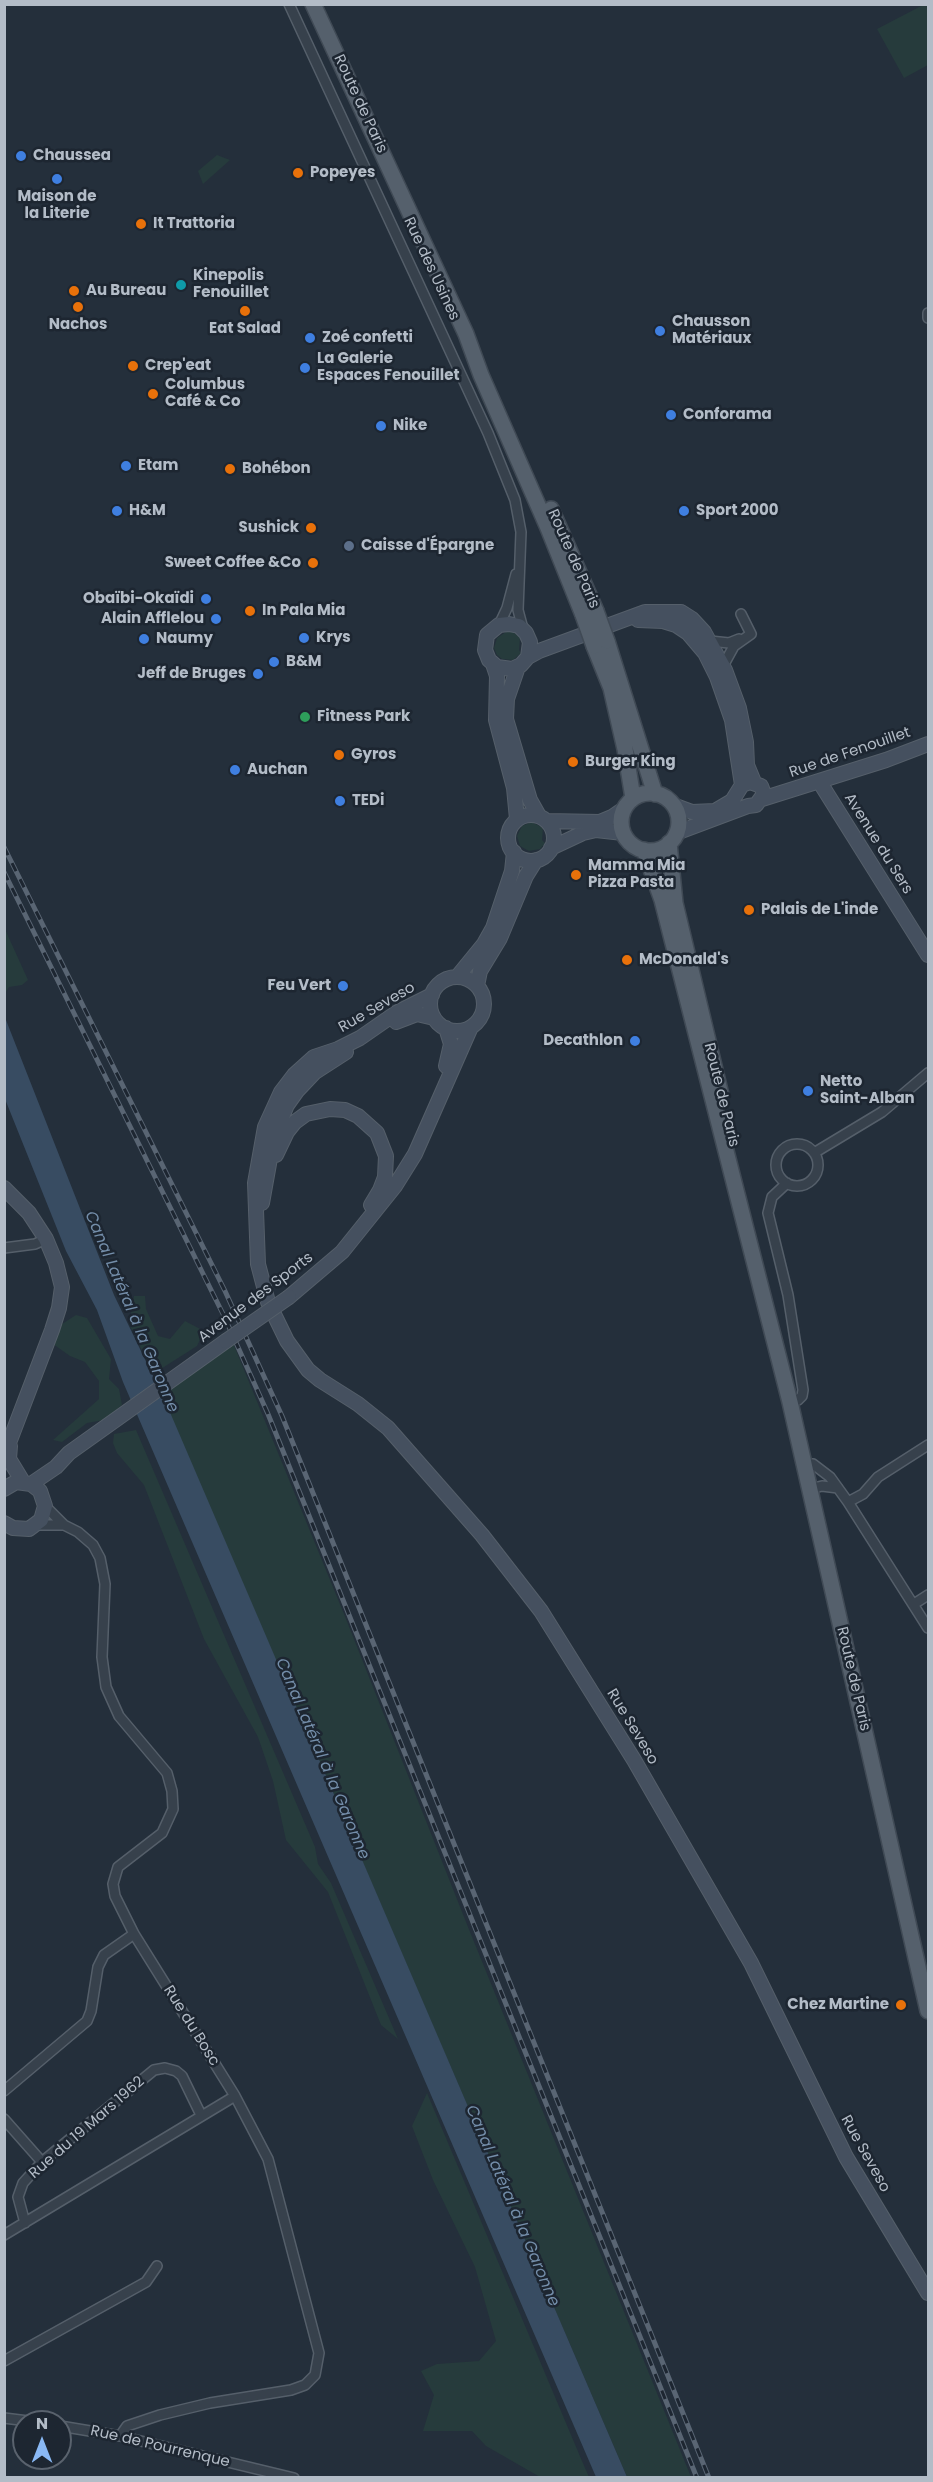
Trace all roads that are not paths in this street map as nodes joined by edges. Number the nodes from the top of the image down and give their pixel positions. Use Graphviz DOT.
graph roads {
  1 [pos="288,4"];
  2 [pos="313,4"];
  3 [pos="928,313"];
  4 [pos="928,318"];
  5 [pos="520,554"];
  6 [pos="741,614"];
  7 [pos="621,622"];
  8 [pos="499,625"];
  9 [pos="525,632"];
  10 [pos="744,637"];
  11 [pos="710,641"];
  12 [pos="562,642"];
  13 [pos="601,644"];
  14 [pos="523,662"];
  15 [pos="493,664"];
  16 [pos="723,666"];
  17 [pos="928,744"];
  18 [pos="819,781"];
  19 [pos="752,790"];
  20 [pos="655,794"];
  21 [pos="629,803"];
  22 [pos="673,806"];
  23 [pos="518,819"];
  24 [pos="543,819"];
  25 [pos="623,832"];
  26 [pos="672,838"];
  27 [pos="551,848"];
  28 [pos="645,850"];
  29 [pos="514,852"];
  30 [pos="536,860"];
  31 [pos="928,955"];
  32 [pos="457,977"];
  33 [pos="477,986"];
  34 [pos="432,995"];
  35 [pos="434,1018"];
  36 [pos="471,1027"];
  37 [pos="446,1028"];
  38 [pos="928,1073"];
  39 [pos="814,1154"];
  40 [pos="269,1159"];
  41 [pos="787,1183"];
  42 [pos="395,1186"];
  43 [pos="4,1188"];
  44 [pos="256,1229"];
  45 [pos="46,1239"];
  46 [pos="4,1248"];
  47 [pos="342,1252"];
  48 [pos="777,1347"];
  49 [pos="796,1399"];
  50 [pos="928,1445"];
  51 [pos="7,1450"];
  52 [pos="805,1465"];
  53 [pos="56,1467"];
  54 [pos="27,1483"];
  55 [pos="5,1488"];
  56 [pos="838,1488"];
  57 [pos="810,1489"];
  58 [pos="44,1501"];
  59 [pos="848,1502"];
  60 [pos="35,1525"];
  61 [pos="64,1525"];
  62 [pos="8,1528"];
  63 [pos="928,1595"];
  64 [pos="914,1604"];
  65 [pos="928,1628"];
  66 [pos="134,1934"];
  67 [pos="928,2011"];
  68 [pos="4,2091"];
  69 [pos="235,2096"];
  70 [pos="201,2115"];
  71 [pos="4,2119"];
  72 [pos="42,2162"];
  73 [pos="25,2223"];
  74 [pos="4,2235"];
  75 [pos="157,2266"];
  76 [pos="928,2293"];
  77 [pos="4,2361"];
  78 [pos="72,2428"];
  79 [pos="120,2436"];
  80 [pos="294,2478"];
  1 -- 5 [label="street, Rue des Usines"];
  2 -- 13 [label="main road, Route de Paris, bridge"];
  3 -- 4 [label="street"];
  5 -- 8 [label="street, Rue des Usines"];
  5 -- 9 [label="street, Rue des Usines"];
  6 -- 10 [label="street"];
  7 -- 11 [label="main road"];
  7 -- 12 [label="main road"];
  7 -- 19 [label="main road"];
  8 -- 9 [label="main road"];
  8 -- 15 [label="main road"];
  9 -- 12 [label="main road"];
  9 -- 14 [label="main road"];
  10 -- 11 [label="street"];
  10 -- 16 [label="street"];
  11 -- 16 [label="main road"];
  12 -- 14 [label="main road"];
  13 -- 20 [label="main road, Route de Paris"];
  13 -- 21 [label="main road, Route de Paris"];
  14 -- 15 [label="main road"];
  14 -- 24 [label="main road"];
  15 -- 23 [label="main road"];
  16 -- 19 [label="main road"];
  17 -- 18 [label="main road, Rue de Fenouillet"];
  18 -- 19 [label="main road, Rue de Fenouillet"];
  18 -- 31 [label="main road, Avenue du Sers"];
  19 -- 22 [label="main road"];
  19 -- 26 [label="main road"];
  20 -- 21 [label="main road"];
  20 -- 22 [label="main road"];
  21 -- 24 [label="main road"];
  21 -- 25 [label="main road"];
  22 -- 26 [label="main road"];
  23 -- 24 [label="main road"];
  23 -- 29 [label="main road"];
  24 -- 27 [label="main road"];
  25 -- 27 [label="main road"];
  25 -- 28 [label="main road"];
  26 -- 28 [label="main road"];
  26 -- 48 [label="main road, Route de Paris"];
  27 -- 30 [label="main road"];
  28 -- 48 [label="main road, Route de Paris"];
  29 -- 30 [label="main road"];
  29 -- 32 [label="main road"];
  30 -- 33 [label="main road"];
  32 -- 33 [label="main road"];
  32 -- 34 [label="main road"];
  33 -- 36 [label="main road"];
  34 -- 35 [label="main road"];
  34 -- 44 [label="main road, Rue Seveso"];
  35 -- 37 [label="main road"];
  35 -- 40 [label="main road, Rue Seveso"];
  36 -- 37 [label="main road"];
  36 -- 42 [label="main road, Avenue des Sports"];
  37 -- 42 [label="main road, Avenue des Sports"];
  38 -- 39 [label="street"];
  39 -- 41 [label="street"];
  39 -- 41 [label="street"];
  40 -- 44 [label="main road, Rue Seveso"];
  40 -- 47 [label="main road"];
  41 -- 49 [label="street"];
  42 -- 47 [label="main road, Avenue des Sports"];
  43 -- 45 [label="main road"];
  44 -- 76 [label="main road, Rue Seveso"];
  45 -- 46 [label="street"];
  45 -- 51 [label="main road"];
  47 -- 53 [label="main road, Avenue des Sports, bridge"];
  48 -- 49 [label="main road, Route de Paris"];
  49 -- 52 [label="main road, Route de Paris"];
  50 -- 59 [label="street"];
  51 -- 54 [label="main road"];
  52 -- 56 [label="street"];
  52 -- 57 [label="main road, Route de Paris"];
  53 -- 54 [label="main road"];
  53 -- 58 [label="main road"];
  54 -- 55 [label="main road"];
  54 -- 58 [label="main road"];
  56 -- 57 [label="street"];
  56 -- 59 [label="street"];
  57 -- 67 [label="main road, Route de Paris"];
  58 -- 60 [label="main road"];
  58 -- 61 [label="street, Rue du Bosc"];
  59 -- 64 [label="street"];
  60 -- 61 [label="street"];
  60 -- 62 [label="main road"];
  61 -- 66 [label="street, Rue du Bosc"];
  63 -- 64 [label="street"];
  64 -- 65 [label="street"];
  66 -- 68 [label="street"];
  66 -- 69 [label="street, Rue du Bosc"];
  69 -- 70 [label="street"];
  69 -- 79 [label="street, Rue du Bosc"];
  70 -- 72 [label="street, Rue du 19 Mars 1962"];
  70 -- 73 [label="street"];
  71 -- 72 [label="street"];
  72 -- 73 [label="street, Rue du 19 Mars 1962"];
  73 -- 74 [label="street"];
  75 -- 77 [label="street"];
  78 -- 79 [label="street, Rue de Pourrenque"];
  79 -- 80 [label="street, Rue de Pourrenque"];
}
